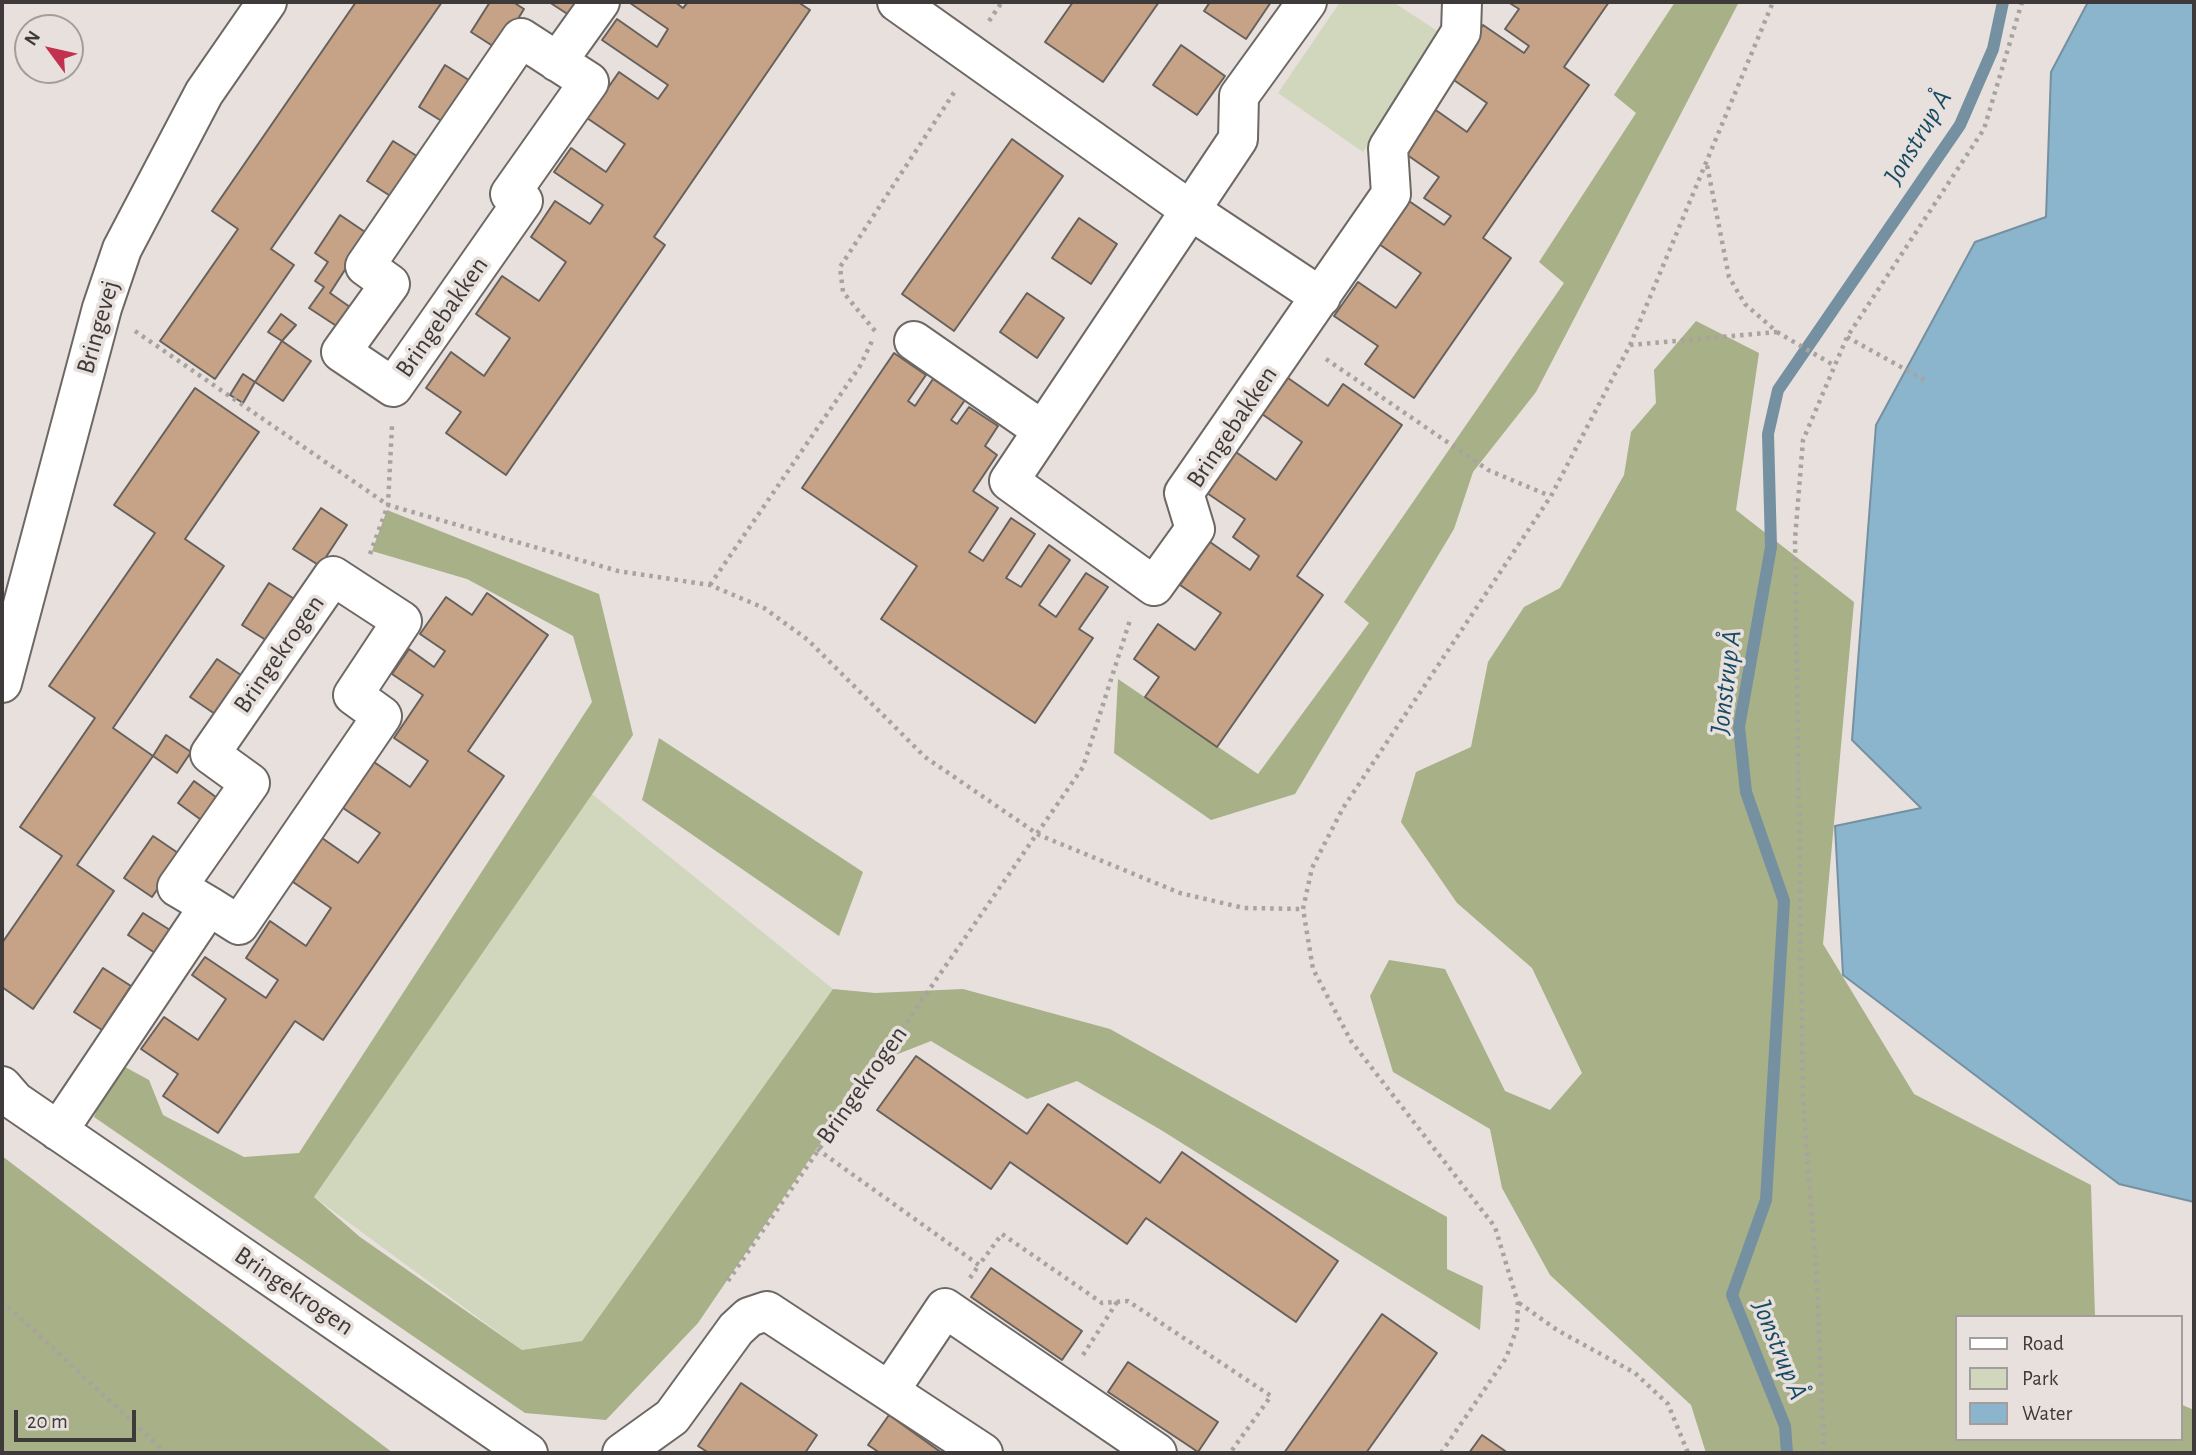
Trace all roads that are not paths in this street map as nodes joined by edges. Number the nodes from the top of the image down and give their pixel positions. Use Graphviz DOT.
graph roads {
  1 [pos="267,2"];
  2 [pos="600,2"];
  3 [pos="897,2"];
  4 [pos="1307,2"];
  5 [pos="1462,2"];
  6 [pos="557,62"];
  7 [pos="1190,210"];
  8 [pos="1321,297"];
  9 [pos="914,341"];
  10 [pos="1042,430"];
  11 [pos="2,683"];
  12 [pos="209,906"];
  13 [pos="2,1086"];
  14 [pos="58,1131"];
  15 [pos="890,1390"];
  16 [pos="528,1453"];
  17 [pos="622,1453"];
  18 [pos="983,1453"];
  19 [pos="1157,1453"];
  1 -- 11 [label="street, Bringevej"];
  2 -- 6 [label="street"];
  3 -- 7 [label="street"];
  4 -- 7 [label="street"];
  5 -- 8 [label="street, Bringebakken"];
  6 -- 6 [label="street, Bringebakken"];
  7 -- 8 [label="street"];
  7 -- 10 [label="street"];
  8 -- 10 [label="street, Bringebakken"];
  9 -- 10 [label="street"];
  12 -- 12 [label="street, Bringekrogen"];
  12 -- 14 [label="street"];
  13 -- 14 [label="street, Bringekrogen"];
  14 -- 16 [label="street, Bringekrogen"];
  15 -- 17 [label="street"];
  15 -- 18 [label="street"];
  15 -- 19 [label="street"];
}
